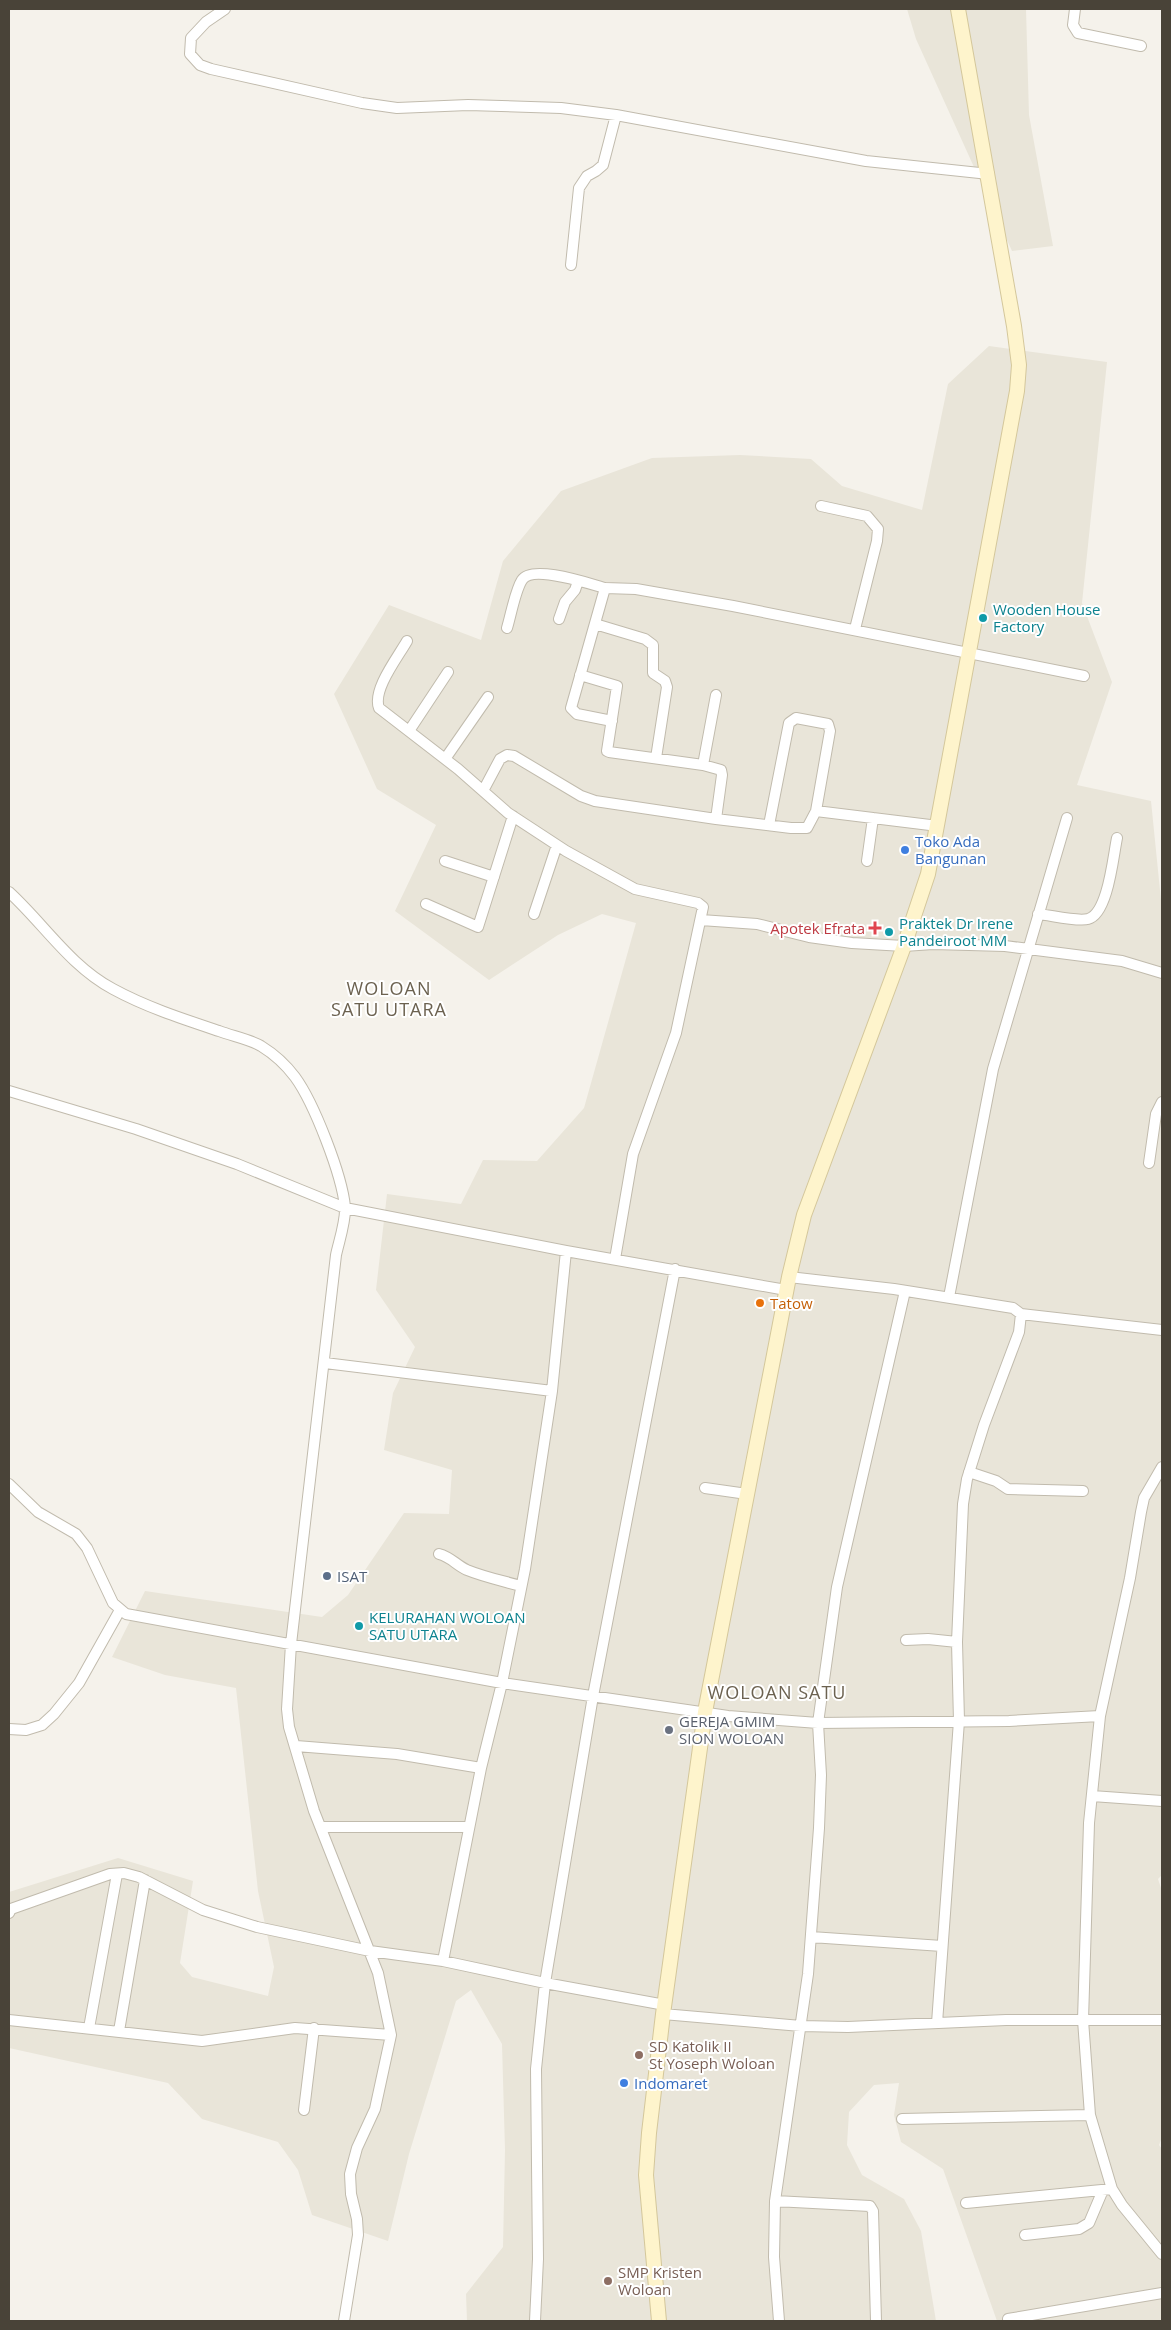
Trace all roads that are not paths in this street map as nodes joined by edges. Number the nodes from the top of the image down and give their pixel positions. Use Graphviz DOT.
graph roads {
  1 [pos="226,9"];
  2 [pos="958,9"];
  3 [pos="1075,9"];
  4 [pos="1141,46"];
  5 [pos="616,115"];
  6 [pos="989,174"];
  7 [pos="571,265"];
  8 [pos="821,506"];
  9 [pos="578,581"];
  10 [pos="605,588"];
  11 [pos="558,619"];
  12 [pos="595,624"];
  13 [pos="507,628"];
  14 [pos="855,629"];
  15 [pos="407,640"];
  16 [pos="967,652"];
  17 [pos="448,672"];
  18 [pos="580,675"];
  19 [pos="1084,676"];
  20 [pos="716,695"];
  21 [pos="488,697"];
  22 [pos="612,721"];
  23 [pos="409,731"];
  24 [pos="656,758"];
  25 [pos="445,759"];
  26 [pos="703,765"];
  27 [pos="483,791"];
  28 [pos="816,811"];
  29 [pos="513,816"];
  30 [pos="873,818"];
  31 [pos="1067,818"];
  32 [pos="716,819"];
  33 [pos="769,825"];
  34 [pos="938,826"];
  35 [pos="1116,838"];
  36 [pos="557,845"];
  37 [pos="445,861"];
  38 [pos="866,862"];
  39 [pos="494,877"];
  40 [pos="9,892"];
  41 [pos="426,904"];
  42 [pos="534,914"];
  43 [pos="1038,914"];
  44 [pos="701,920"];
  45 [pos="904,946"];
  46 [pos="1027,949"];
  47 [pos="1162,973"];
  48 [pos="9,1092"];
  49 [pos="1162,1102"];
  50 [pos="1149,1163"];
  51 [pos="345,1208"];
  52 [pos="566,1251"];
  53 [pos="615,1259"];
  54 [pos="675,1269"];
  55 [pos="788,1283"];
  56 [pos="905,1290"];
  57 [pos="949,1298"];
  58 [pos="1021,1314"];
  59 [pos="1162,1330"];
  60 [pos="325,1363"];
  61 [pos="552,1391"];
  62 [pos="1162,1467"];
  63 [pos="969,1472"];
  64 [pos="9,1484"];
  65 [pos="705,1488"];
  66 [pos="1083,1491"];
  67 [pos="747,1494"];
  68 [pos="439,1554"];
  69 [pos="521,1586"];
  70 [pos="120,1610"];
  71 [pos="906,1640"];
  72 [pos="957,1642"];
  73 [pos="291,1644"];
  74 [pos="502,1683"];
  75 [pos="593,1696"];
  76 [pos="705,1712"];
  77 [pos="1100,1716"];
  78 [pos="959,1721"];
  79 [pos="818,1723"];
  80 [pos="9,1729"];
  81 [pos="296,1746"];
  82 [pos="481,1768"];
  83 [pos="1092,1796"];
  84 [pos="1162,1801"];
  85 [pos="321,1826"];
  86 [pos="469,1827"];
  87 [pos="117,1874"];
  88 [pos="145,1880"];
  89 [pos="9,1913"];
  90 [pos="811,1938"];
  91 [pos="942,1946"];
  92 [pos="370,1951"];
  93 [pos="443,1961"];
  94 [pos="545,1983"];
  95 [pos="664,2010"];
  96 [pos="9,2020"];
  97 [pos="1083,2020"];
  98 [pos="1162,2020"];
  99 [pos="937,2023"];
  100 [pos="801,2026"];
  101 [pos="89,2028"];
  102 [pos="314,2028"];
  103 [pos="119,2031"];
  104 [pos="391,2035"];
  105 [pos="304,2110"];
  106 [pos="1090,2115"];
  107 [pos="902,2119"];
  108 [pos="1107,2190"];
  109 [pos="775,2201"];
  110 [pos="966,2203"];
  111 [pos="1025,2235"];
  112 [pos="1162,2254"];
  113 [pos="1162,2293"];
  114 [pos="1008,2319"];
  115 [pos="344,2321"];
  116 [pos="535,2321"];
  117 [pos="659,2321"];
  118 [pos="780,2321"];
  119 [pos="876,2321"];
  1 -- 5 [label="street"];
  2 -- 6 [label="main road"];
  3 -- 4 [label="street"];
  5 -- 6 [label="street"];
  5 -- 7 [label="street"];
  6 -- 16 [label="main road"];
  8 -- 14 [label="street"];
  9 -- 10 [label="street"];
  9 -- 11 [label="street"];
  9 -- 13 [label="street"];
  10 -- 12 [label="street"];
  10 -- 14 [label="street"];
  12 -- 18 [label="street"];
  12 -- 24 [label="street"];
  14 -- 16 [label="street"];
  15 -- 23 [label="street"];
  16 -- 19 [label="street"];
  16 -- 34 [label="main road"];
  17 -- 23 [label="street"];
  18 -- 22 [label="street"];
  18 -- 22 [label="street"];
  20 -- 26 [label="street"];
  21 -- 25 [label="street"];
  22 -- 24 [label="street"];
  23 -- 25 [label="street"];
  24 -- 26 [label="street"];
  25 -- 27 [label="street"];
  26 -- 32 [label="street"];
  27 -- 29 [label="street"];
  27 -- 32 [label="street"];
  28 -- 30 [label="street"];
  28 -- 33 [label="street"];
  28 -- 33 [label="street"];
  29 -- 36 [label="street"];
  29 -- 39 [label="street"];
  30 -- 34 [label="street"];
  30 -- 38 [label="street"];
  31 -- 43 [label="street"];
  32 -- 33 [label="street"];
  34 -- 45 [label="main road"];
  35 -- 43 [label="street"];
  36 -- 42 [label="street"];
  36 -- 44 [label="street"];
  37 -- 39 [label="street"];
  39 -- 41 [label="street"];
  40 -- 51 [label="street"];
  43 -- 46 [label="street"];
  44 -- 45 [label="street"];
  44 -- 53 [label="street"];
  45 -- 46 [label="street"];
  45 -- 55 [label="main road"];
  46 -- 47 [label="street"];
  46 -- 57 [label="street"];
  48 -- 51 [label="street"];
  49 -- 50 [label="street"];
  51 -- 52 [label="street"];
  51 -- 60 [label="street"];
  52 -- 53 [label="street"];
  52 -- 61 [label="street"];
  53 -- 54 [label="street"];
  54 -- 55 [label="street"];
  54 -- 75 [label="street"];
  55 -- 56 [label="street"];
  55 -- 67 [label="main road"];
  56 -- 57 [label="street"];
  56 -- 79 [label="street"];
  57 -- 58 [label="street"];
  58 -- 59 [label="street"];
  58 -- 63 [label="street"];
  60 -- 61 [label="street"];
  60 -- 73 [label="street"];
  61 -- 69 [label="street"];
  62 -- 77 [label="street"];
  63 -- 66 [label="street"];
  63 -- 72 [label="street"];
  64 -- 70 [label="street"];
  65 -- 67 [label="street"];
  67 -- 76 [label="main road"];
  68 -- 69 [label="street"];
  69 -- 74 [label="street"];
  70 -- 73 [label="street"];
  70 -- 80 [label="street"];
  71 -- 72 [label="street"];
  72 -- 78 [label="street"];
  73 -- 74 [label="street"];
  73 -- 81 [label="street"];
  74 -- 75 [label="street"];
  74 -- 82 [label="street"];
  75 -- 76 [label="street"];
  75 -- 94 [label="street"];
  76 -- 79 [label="street"];
  76 -- 95 [label="main road"];
  77 -- 78 [label="street"];
  77 -- 83 [label="street"];
  78 -- 79 [label="street"];
  78 -- 91 [label="street"];
  79 -- 90 [label="street"];
  81 -- 82 [label="street"];
  81 -- 85 [label="street"];
  82 -- 86 [label="street"];
  83 -- 84 [label="street"];
  83 -- 97 [label="street"];
  85 -- 86 [label="street"];
  85 -- 92 [label="street"];
  86 -- 93 [label="street"];
  87 -- 88 [label="street"];
  87 -- 89 [label="street"];
  87 -- 101 [label="street"];
  88 -- 92 [label="street"];
  88 -- 103 [label="street"];
  90 -- 91 [label="street"];
  90 -- 100 [label="street"];
  91 -- 99 [label="street"];
  92 -- 93 [label="street"];
  92 -- 104 [label="street"];
  93 -- 94 [label="street"];
  94 -- 95 [label="street"];
  94 -- 116 [label="street"];
  95 -- 100 [label="street"];
  95 -- 117 [label="main road"];
  96 -- 101 [label="street"];
  97 -- 98 [label="street"];
  97 -- 99 [label="street"];
  97 -- 106 [label="street"];
  99 -- 100 [label="street"];
  100 -- 109 [label="street"];
  101 -- 103 [label="street"];
  102 -- 103 [label="street"];
  102 -- 104 [label="street"];
  102 -- 105 [label="street"];
  104 -- 115 [label="street"];
  106 -- 107 [label="street"];
  106 -- 108 [label="street"];
  108 -- 110 [label="street"];
  108 -- 111 [label="street"];
  108 -- 112 [label="street"];
  109 -- 118 [label="street"];
  109 -- 119 [label="street"];
  113 -- 114 [label="street"];
}
